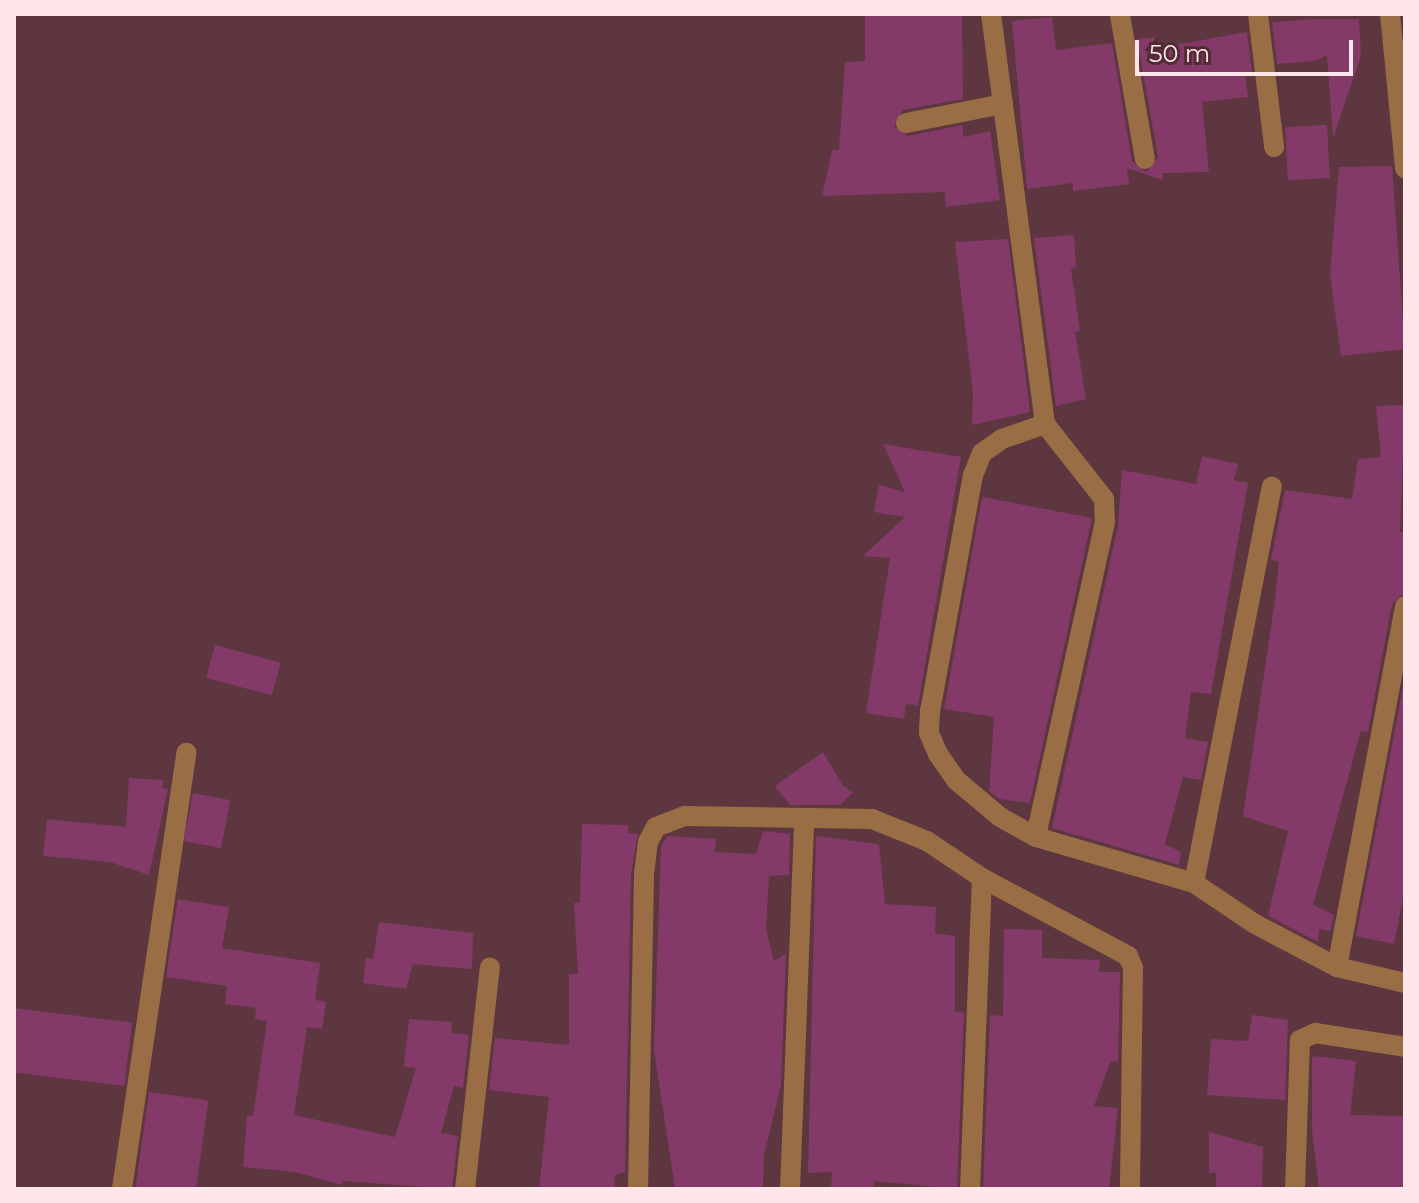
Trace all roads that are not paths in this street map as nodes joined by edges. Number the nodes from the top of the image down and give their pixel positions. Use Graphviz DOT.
graph roads {
  1 [pos="991,14"];
  2 [pos="1125,14"];
  3 [pos="1258,14"];
  4 [pos="1390,14"];
  5 [pos="1003,104"];
  6 [pos="906,123"];
  7 [pos="1274,147"];
  8 [pos="1145,159"];
  9 [pos="1405,168"];
  10 [pos="1045,424"];
  11 [pos="1272,487"];
  12 [pos="1405,606"];
  13 [pos="186,753"];
  14 [pos="804,818"];
  15 [pos="1036,837"];
  16 [pos="982,878"];
  17 [pos="1194,883"];
  18 [pos="490,967"];
  19 [pos="1337,967"];
  20 [pos="1405,983"];
  21 [pos="1405,1047"];
  22 [pos="122,1189"];
  23 [pos="465,1189"];
  24 [pos="638,1189"];
  25 [pos="790,1189"];
  26 [pos="970,1189"];
  27 [pos="1130,1189"];
  28 [pos="1295,1189"];
  1 -- 5 [label="street"];
  2 -- 8 [label="street"];
  3 -- 7 [label="street"];
  4 -- 9 [label="street"];
  5 -- 6 [label="street"];
  5 -- 10 [label="street"];
  10 -- 15 [label="street"];
  10 -- 15 [label="street"];
  11 -- 17 [label="street"];
  12 -- 19 [label="street"];
  13 -- 22 [label="street"];
  14 -- 16 [label="street"];
  14 -- 24 [label="street"];
  14 -- 25 [label="street"];
  15 -- 17 [label="street"];
  16 -- 26 [label="street"];
  16 -- 27 [label="street"];
  17 -- 19 [label="street"];
  18 -- 23 [label="street"];
  19 -- 20 [label="street"];
  21 -- 28 [label="street"];
}
